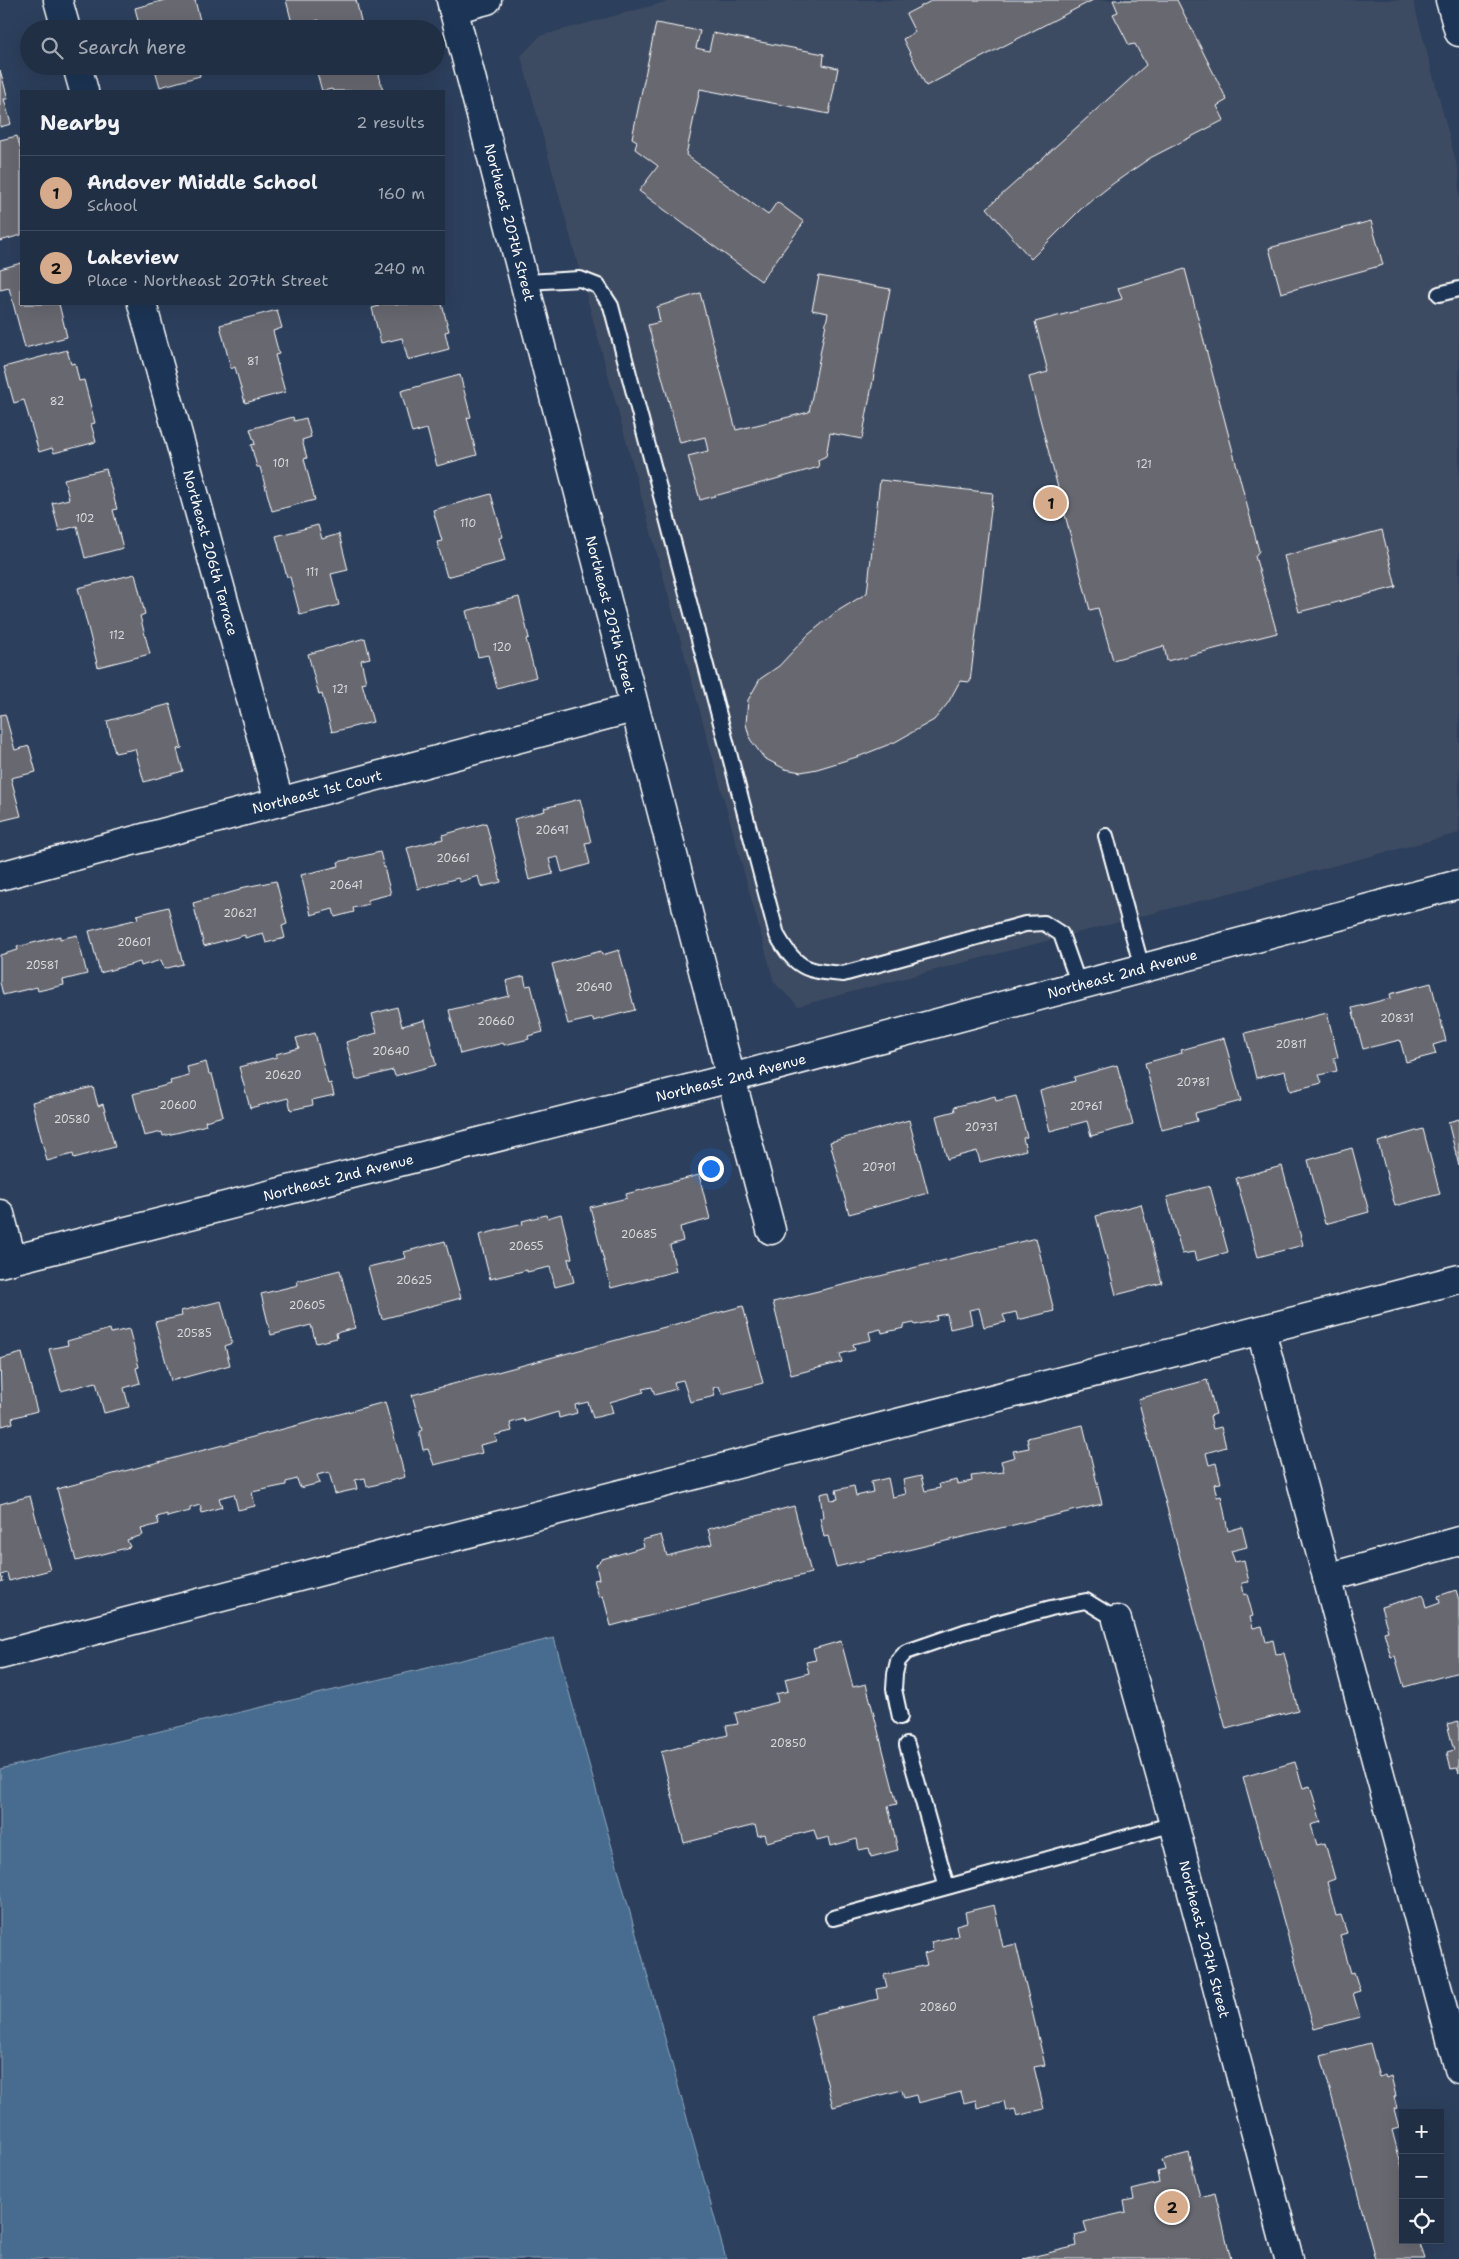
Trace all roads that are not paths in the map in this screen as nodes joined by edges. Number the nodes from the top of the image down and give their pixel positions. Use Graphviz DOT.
graph roads {
  1 [pos="58,0"];
  2 [pos="487,0"];
  3 [pos="1450,0"];
  4 [pos="452,4"];
  5 [pos="64,20"];
  6 [pos="1459,32"];
  7 [pos="80,75"];
  8 [pos="84,90"];
  9 [pos="526,282"];
  10 [pos="1459,289"];
  11 [pos="1439,294"];
  12 [pos="142,305"];
  13 [pos="634,708"];
  14 [pos="280,801"];
  15 [pos="1106,836"];
  16 [pos="0,876"];
  17 [pos="1459,884"];
  18 [pos="1142,968"];
  19 [pos="1079,985"];
  20 [pos="731,1078"];
  21 [pos="0,1214"];
  22 [pos="771,1230"];
  23 [pos="6,1261"];
  24 [pos="1459,1279"];
  25 [pos="1261,1331"];
  26 [pos="1459,1541"];
  27 [pos="1327,1578"];
  28 [pos="1117,1620"];
  29 [pos="0,1655"];
  30 [pos="900,1717"];
  31 [pos="907,1745"];
  32 [pos="1174,1824"];
  33 [pos="947,1887"];
  34 [pos="833,1918"];
  35 [pos="1459,2069"];
  36 [pos="1289,2259"];
  1 -- 5 [label="street"];
  2 -- 4 [label="street"];
  3 -- 6 [label="street"];
  4 -- 9 [label="street, Northeast 207th Street"];
  7 -- 8 [label="street"];
  9 -- 13 [label="street, Northeast 207th Street"];
  9 -- 19 [label="lane"];
  10 -- 11 [label="lane"];
  12 -- 14 [label="street, Northeast 206th Terrace"];
  13 -- 14 [label="street, Northeast 1st Court"];
  13 -- 20 [label="street, Northeast 207th Street"];
  14 -- 16 [label="street, Northeast 1st Court"];
  15 -- 18 [label="lane"];
  17 -- 18 [label="street, Northeast 2nd Avenue"];
  18 -- 19 [label="street, Northeast 2nd Avenue"];
  19 -- 20 [label="street, Northeast 2nd Avenue"];
  20 -- 22 [label="street, Northeast 207th Street"];
  20 -- 23 [label="street, Northeast 2nd Avenue"];
  21 -- 23 [label="street"];
  24 -- 25 [label="street"];
  25 -- 27 [label="street"];
  25 -- 29 [label="street"];
  26 -- 27 [label="street"];
  27 -- 35 [label="street"];
  28 -- 30 [label="lane"];
  28 -- 32 [label="street, Northeast 207th Street"];
  31 -- 33 [label="lane"];
  32 -- 33 [label="lane"];
  32 -- 36 [label="street, Northeast 207th Street"];
  33 -- 34 [label="lane"];
}
